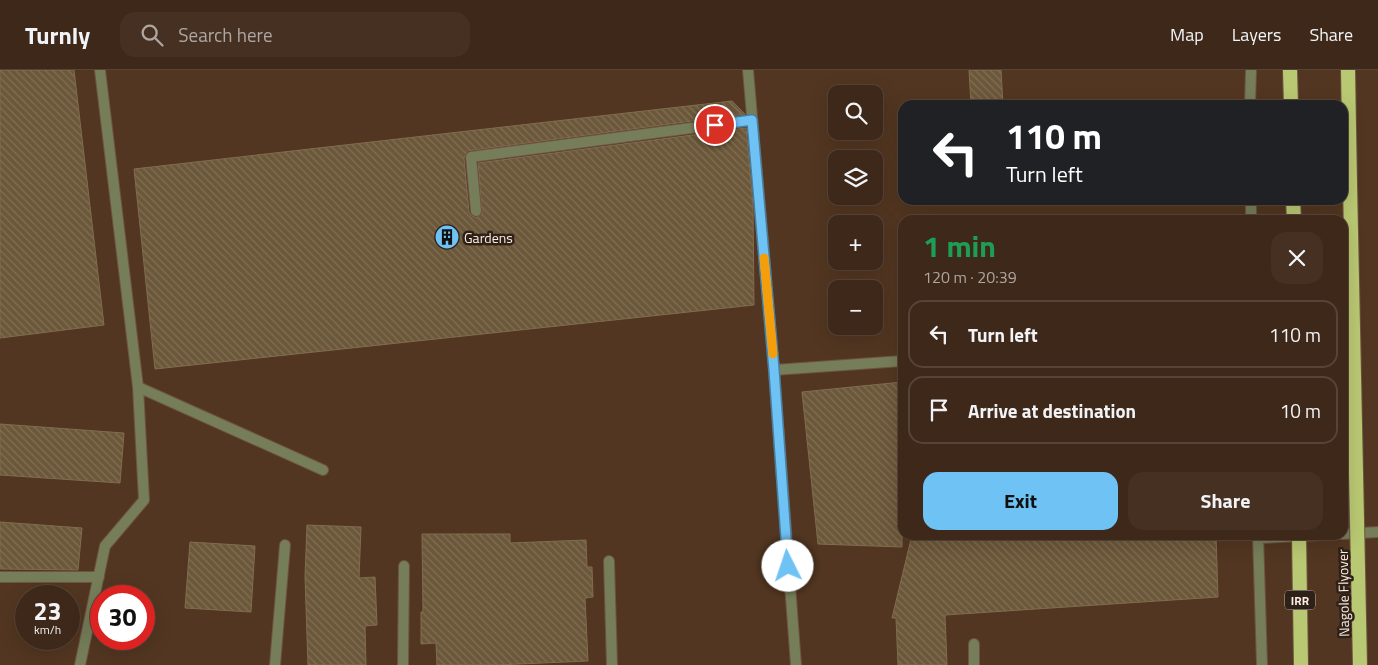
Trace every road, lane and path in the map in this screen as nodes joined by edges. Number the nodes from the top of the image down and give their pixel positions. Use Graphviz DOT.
graph roads {
  1 [pos="100,70"];
  2 [pos="748,70"];
  3 [pos="1250,70"];
  4 [pos="1290,70"];
  5 [pos="1348,70"];
  6 [pos="1250,100"];
  7 [pos="1291,100"];
  8 [pos="752,120"];
  9 [pos="476,211"];
  10 [pos="898,361"];
  11 [pos="774,370"];
  12 [pos="138,388"];
  13 [pos="323,470"];
  14 [pos="1378,532"];
  15 [pos="1348,534"];
  16 [pos="1259,540"];
  17 [pos="1299,540"];
  18 [pos="285,545"];
  19 [pos="609,561"];
  20 [pos="404,566"];
  21 [pos="98,577"];
  22 [pos="0,578"];
  23 [pos="974,644"];
  24 [pos="80,665"];
  25 [pos="275,665"];
  26 [pos="403,665"];
  27 [pos="612,665"];
  28 [pos="796,665"];
  29 [pos="974,665"];
  30 [pos="1262,665"];
  31 [pos="1301,665"];
  32 [pos="1360,665"];
  1 -- 12 [label="street"];
  2 -- 8 [label="street"];
  3 -- 6 [label="street"];
  4 -- 7 [label="highway"];
  5 -- 32 [label="highway, Nagole Flyover, bridge"];
  8 -- 9 [label="street"];
  8 -- 11 [label="street"];
  10 -- 11 [label="street"];
  11 -- 28 [label="street"];
  12 -- 13 [label="street"];
  12 -- 21 [label="street"];
  14 -- 15 [label="street"];
  16 -- 30 [label="street"];
  17 -- 31 [label="highway, IRR, bridge"];
  18 -- 25 [label="street"];
  19 -- 27 [label="street"];
  20 -- 26 [label="street"];
  21 -- 22 [label="street"];
  21 -- 24 [label="street"];
  23 -- 29 [label="street"];
}
